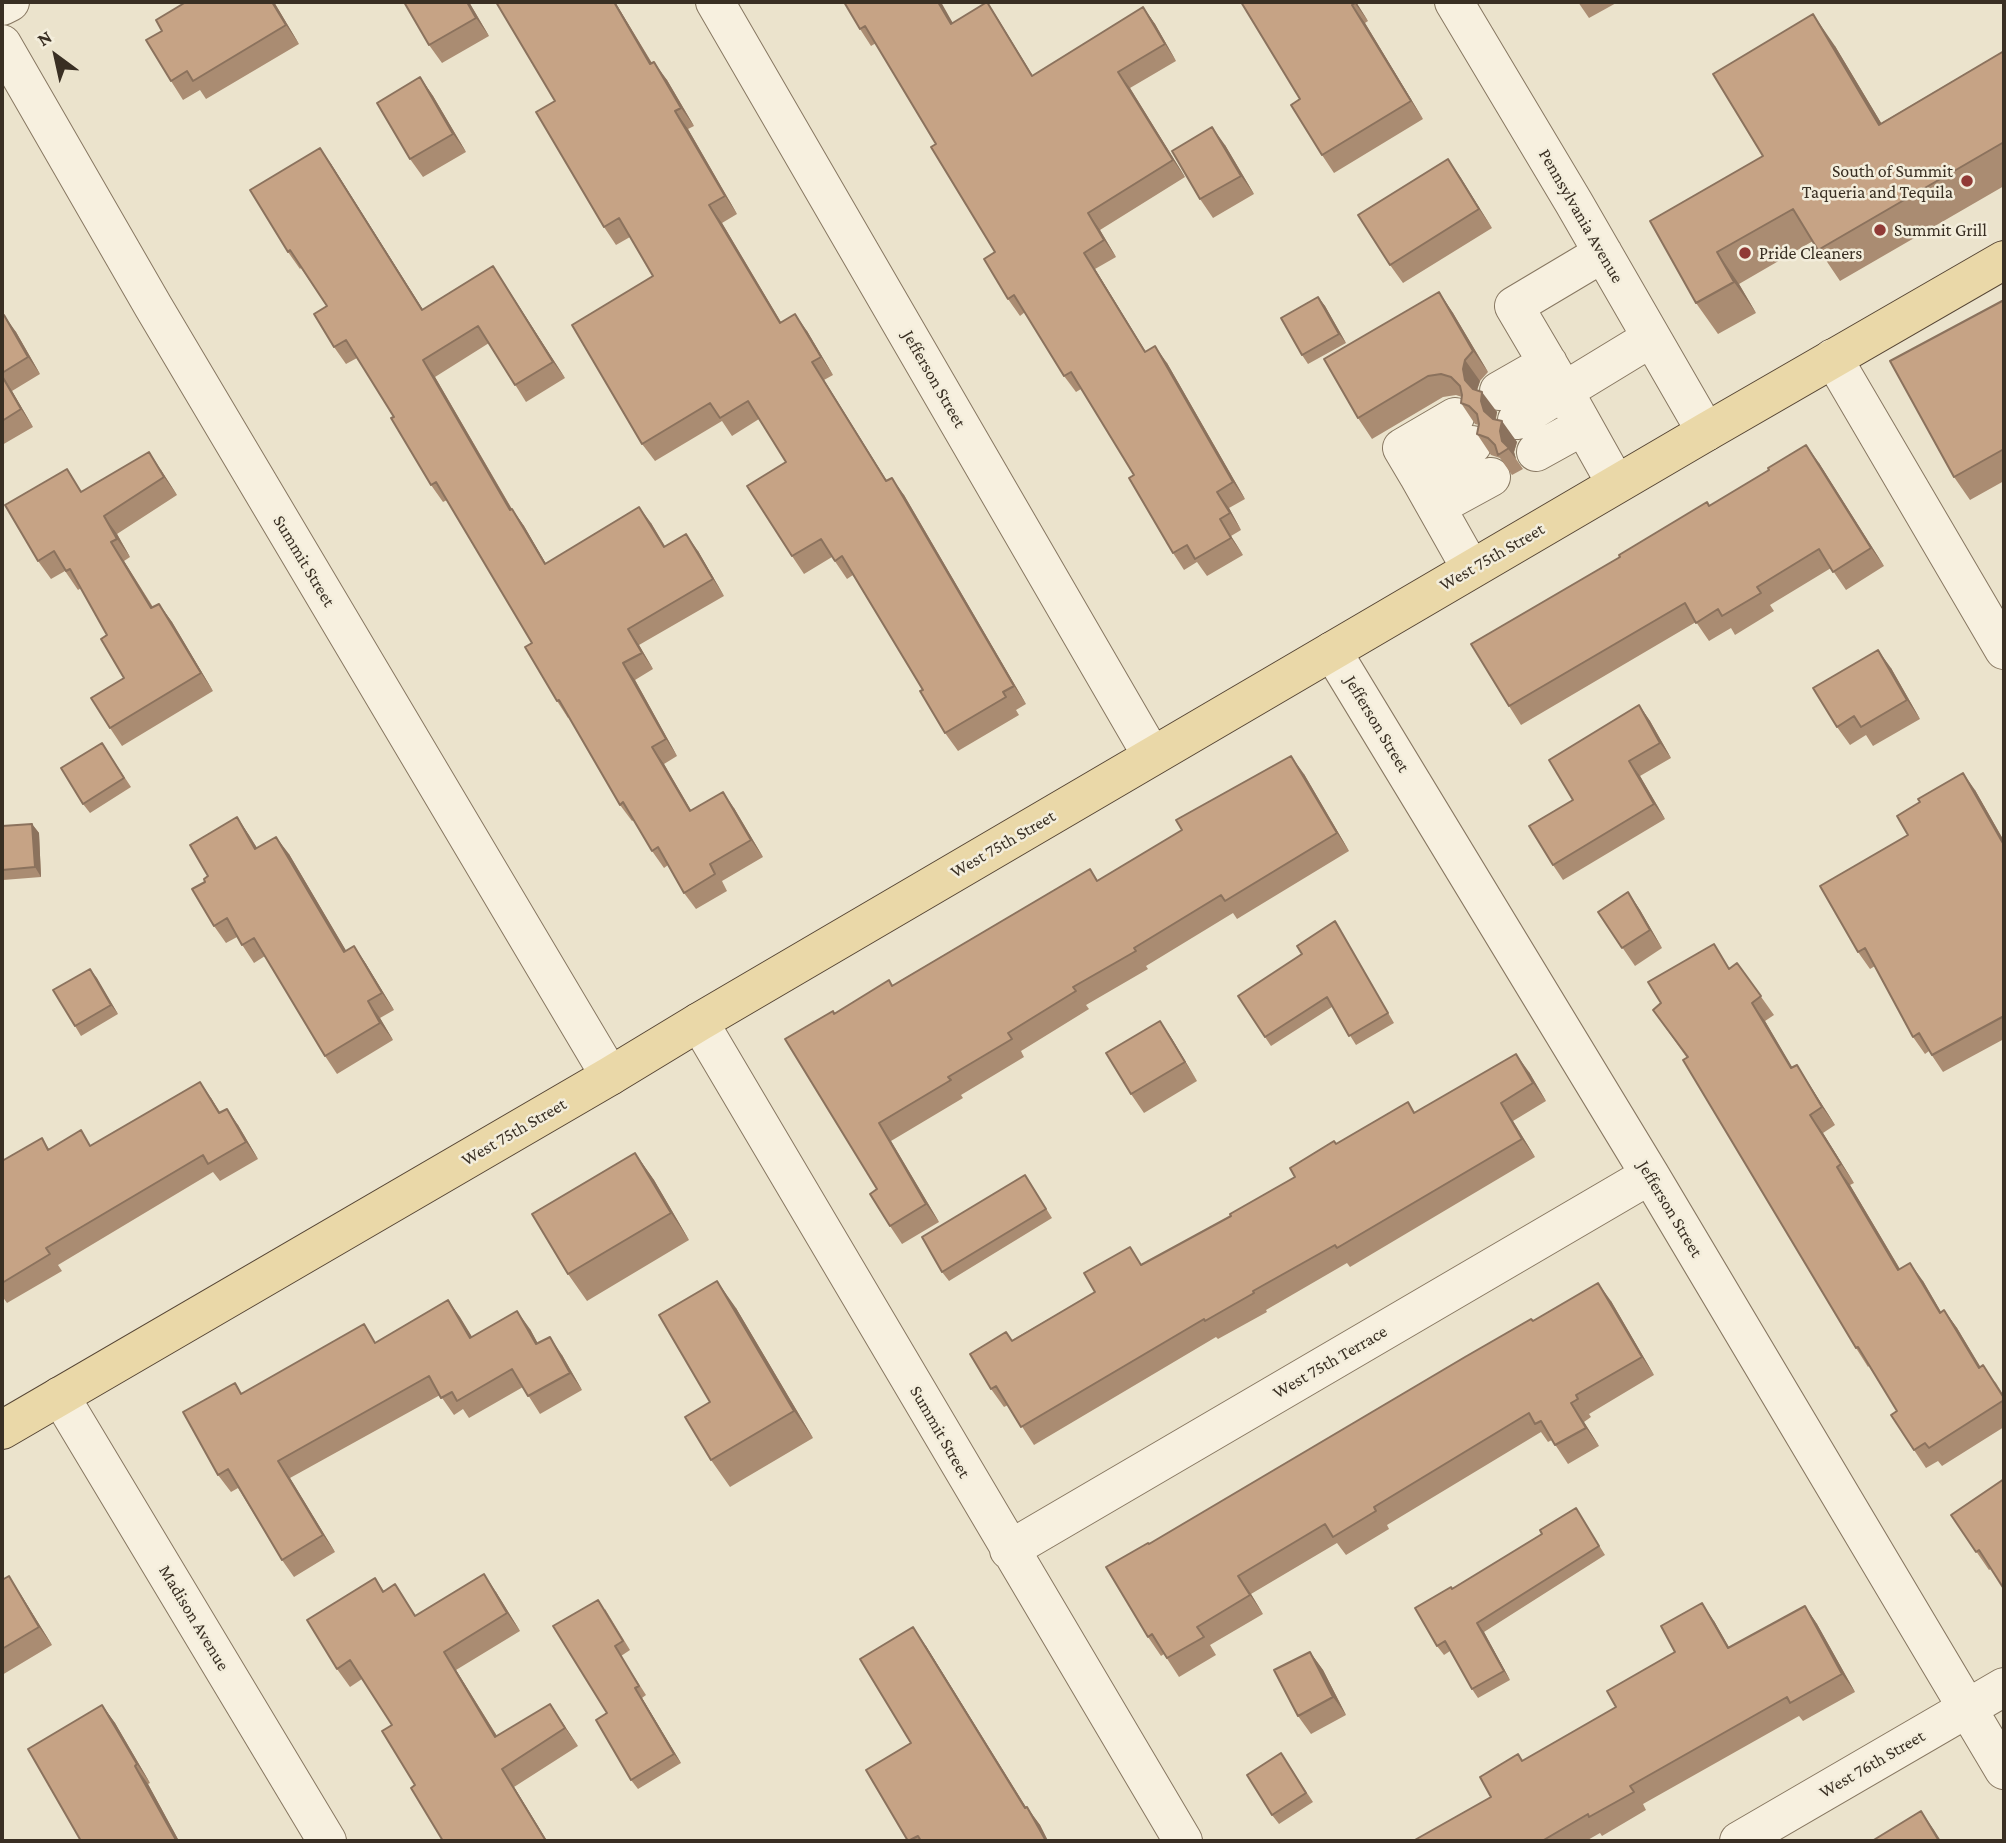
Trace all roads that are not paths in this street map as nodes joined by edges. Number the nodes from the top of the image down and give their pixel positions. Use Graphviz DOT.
graph roads {
  1 [pos="10,2"];
  2 [pos="715,2"];
  3 [pos="1454,2"];
  4 [pos="2,6"];
  5 [pos="2,44"];
  6 [pos="1603,253"];
  7 [pos="2004,260"];
  8 [pos="1651,338"];
  9 [pos="1833,358"];
  10 [pos="1556,377"];
  11 [pos="1508,405"];
  12 [pos="1583,426"];
  13 [pos="1706,432"];
  14 [pos="1536,452"];
  15 [pos="1616,484"];
  16 [pos="1427,491"];
  17 [pos="1471,569"];
  18 [pos="2004,650"];
  19 [pos="1332,651"];
  20 [pos="1152,756"];
  21 [pos="699,1022"];
  22 [pos="610,1076"];
  23 [pos="1650,1175"];
  24 [pos="60,1396"];
  25 [pos="2,1430"];
  26 [pos="1009,1550"];
  27 [pos="2004,1687"];
  28 [pos="1968,1708"];
  29 [pos="2004,1770"];
  30 [pos="327,1841"];
  31 [pos="1183,1841"];
  32 [pos="1739,1841"];
  1 -- 4 [label="street"];
  2 -- 20 [label="street, Jefferson Street"];
  3 -- 6 [label="street, Pennsylvania Avenue"];
  5 -- 22 [label="street, Summit Street"];
  6 -- 8 [label="street, Pennsylvania Avenue"];
  6 -- 10 [label="street"];
  7 -- 9 [label="main road, West 75th Street"];
  8 -- 10 [label="street"];
  8 -- 13 [label="street, Pennsylvania Avenue"];
  9 -- 13 [label="main road, West 75th Street"];
  9 -- 18 [label="street"];
  10 -- 11 [label="street"];
  10 -- 12 [label="street"];
  12 -- 14 [label="street"];
  12 -- 15 [label="street"];
  13 -- 15 [label="main road, West 75th Street"];
  15 -- 17 [label="main road, West 75th Street"];
  16 -- 16 [label="street"];
  16 -- 17 [label="street"];
  17 -- 19 [label="main road, West 75th Street"];
  19 -- 20 [label="main road, West 75th Street"];
  19 -- 23 [label="street, Jefferson Street"];
  20 -- 21 [label="main road, West 75th Street"];
  21 -- 22 [label="main road, West 75th Street"];
  21 -- 26 [label="street, Summit Street"];
  22 -- 24 [label="main road, West 75th Street"];
  23 -- 26 [label="street, West 75th Terrace"];
  23 -- 28 [label="street, Jefferson Street"];
  24 -- 25 [label="main road, West 75th Street"];
  24 -- 30 [label="street, Madison Avenue"];
  26 -- 31 [label="street, Summit Street"];
  27 -- 28 [label="street, West 76th Street"];
  28 -- 29 [label="street, Jefferson Street"];
  28 -- 32 [label="street, West 76th Street"];
}
